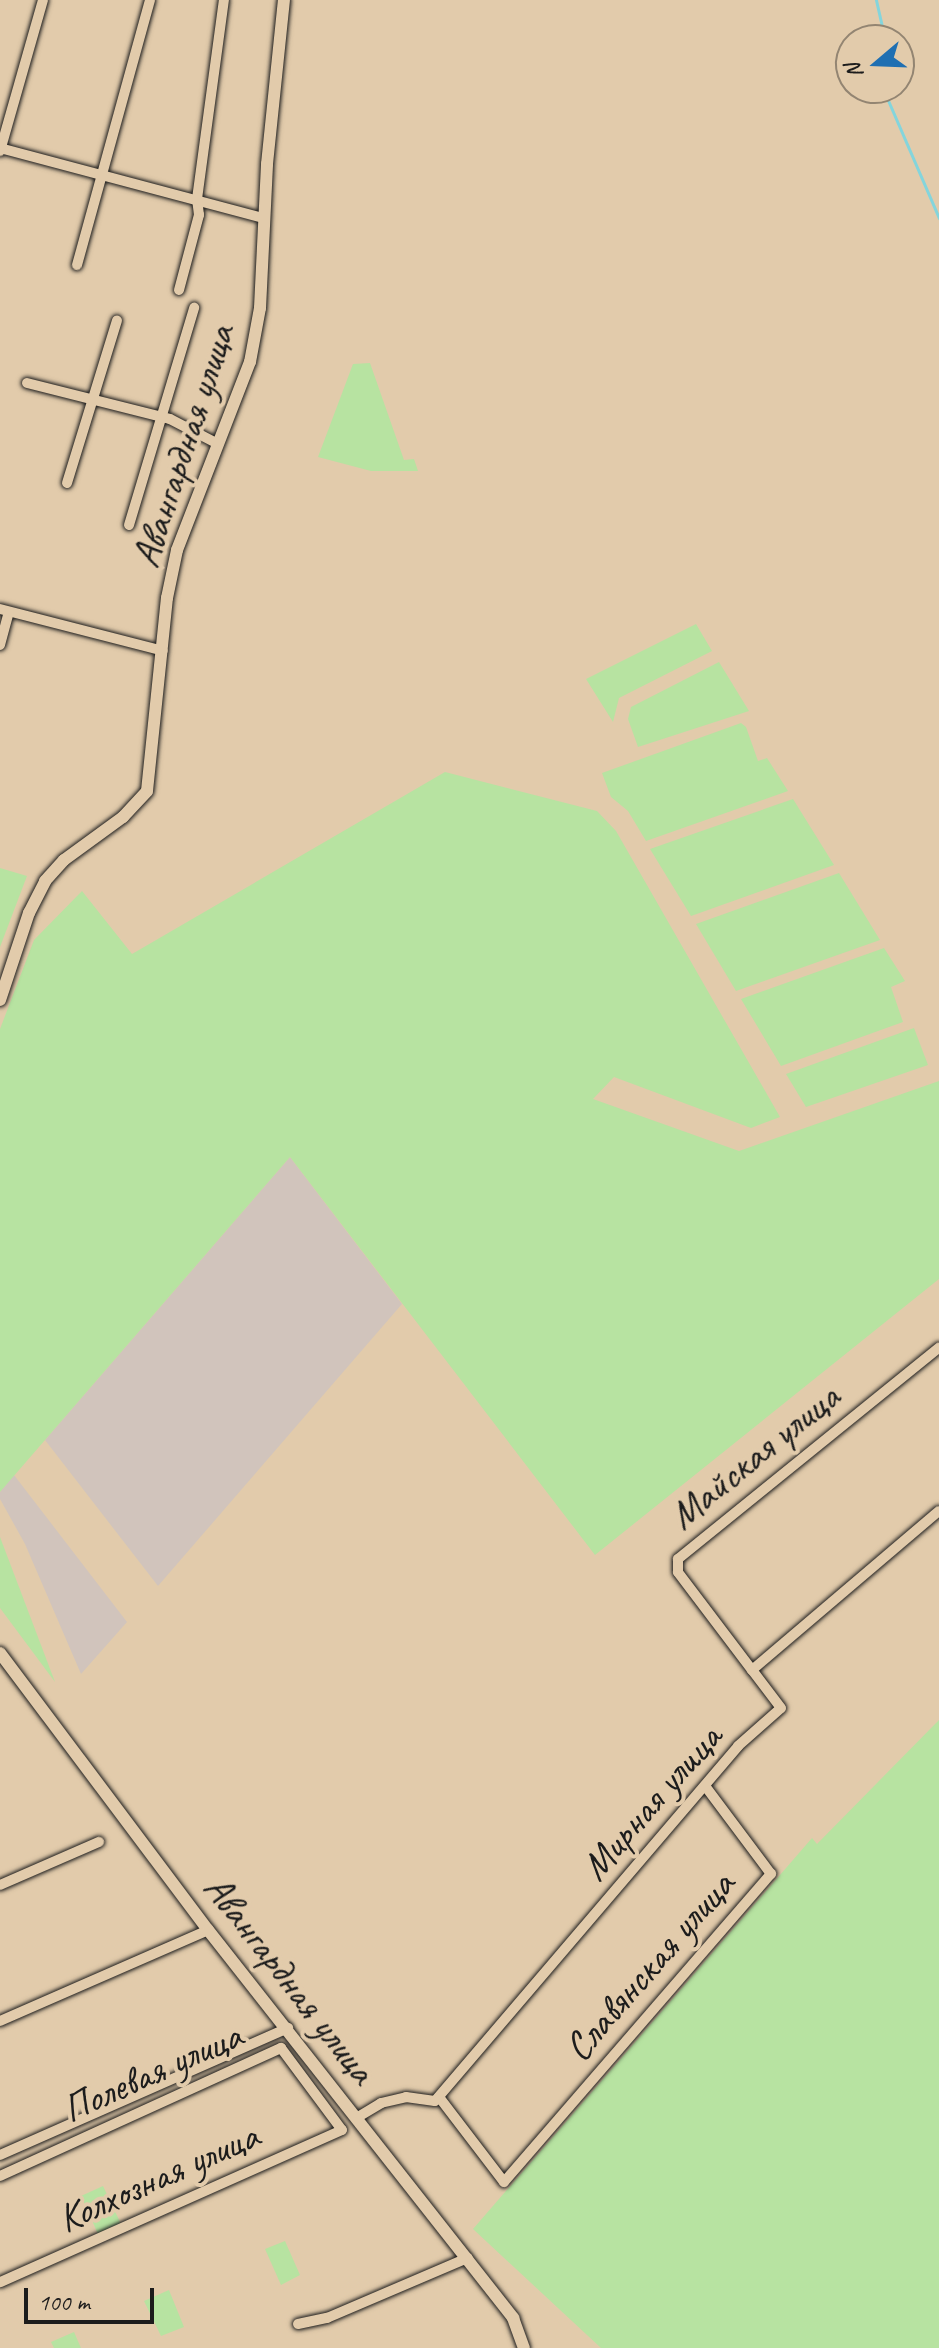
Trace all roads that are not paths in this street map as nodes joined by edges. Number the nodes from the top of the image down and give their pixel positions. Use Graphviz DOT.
graph roads {
  1 [pos="43,0"];
  2 [pos="150,0"];
  3 [pos="224,0"];
  4 [pos="284,0"];
  5 [pos="0,149"];
  6 [pos="102,174"];
  7 [pos="197,199"];
  8 [pos="264,218"];
  9 [pos="77,265"];
  10 [pos="179,290"];
  11 [pos="194,308"];
  12 [pos="117,320"];
  13 [pos="27,383"];
  14 [pos="93,399"];
  15 [pos="161,416"];
  16 [pos="218,444"];
  17 [pos="67,483"];
  18 [pos="129,525"];
  19 [pos="4,610"];
  20 [pos="0,645"];
  21 [pos="163,651"];
  22 [pos="0,1000"];
  23 [pos="939,1348"];
  24 [pos="939,1511"];
  25 [pos="0,1653"];
  26 [pos="752,1670"];
  27 [pos="706,1787"];
  28 [pos="99,1842"];
  29 [pos="0,1885"];
  30 [pos="208,1930"];
  31 [pos="0,2021"];
  32 [pos="288,2028"];
  33 [pos="439,2097"];
  34 [pos="358,2117"];
  35 [pos="342,2130"];
  36 [pos="0,2155"];
  37 [pos="0,2176"];
  38 [pos="468,2258"];
  39 [pos="0,2282"];
  40 [pos="298,2324"];
  41 [pos="524,2348"];
  1 -- 5 [label="street"];
  2 -- 6 [label="street"];
  3 -- 7 [label="street"];
  4 -- 8 [label="main road, Авангардная улица"];
  5 -- 6 [label="street"];
  6 -- 7 [label="street"];
  6 -- 9 [label="street"];
  7 -- 8 [label="street"];
  7 -- 10 [label="street"];
  8 -- 16 [label="main road, Авангардная улица"];
  11 -- 15 [label="street"];
  12 -- 14 [label="street"];
  13 -- 14 [label="street"];
  14 -- 15 [label="street"];
  14 -- 17 [label="street"];
  15 -- 16 [label="street"];
  15 -- 18 [label="street"];
  16 -- 21 [label="main road, Авангардная улица"];
  19 -- 20 [label="street"];
  19 -- 21 [label="street"];
  21 -- 22 [label="main road, Авангардная улица"];
  23 -- 26 [label="street, Майская улица"];
  24 -- 26 [label="street"];
  25 -- 30 [label="main road, Авангардная улица"];
  26 -- 27 [label="street, Мирная улица"];
  27 -- 33 [label="street, Мирная улица"];
  27 -- 33 [label="street, Славянская улица"];
  28 -- 29 [label="street"];
  30 -- 31 [label="street"];
  30 -- 32 [label="main road, Авангардная улица"];
  32 -- 34 [label="main road, Авангардная улица"];
  32 -- 36 [label="street"];
  33 -- 34 [label="street"];
  34 -- 38 [label="main road, Авангардная улица"];
  35 -- 37 [label="street, Полевая улица"];
  35 -- 39 [label="street, Колхозная улица"];
  38 -- 40 [label="street"];
  38 -- 41 [label="main road, Авангардная улица"];
}
